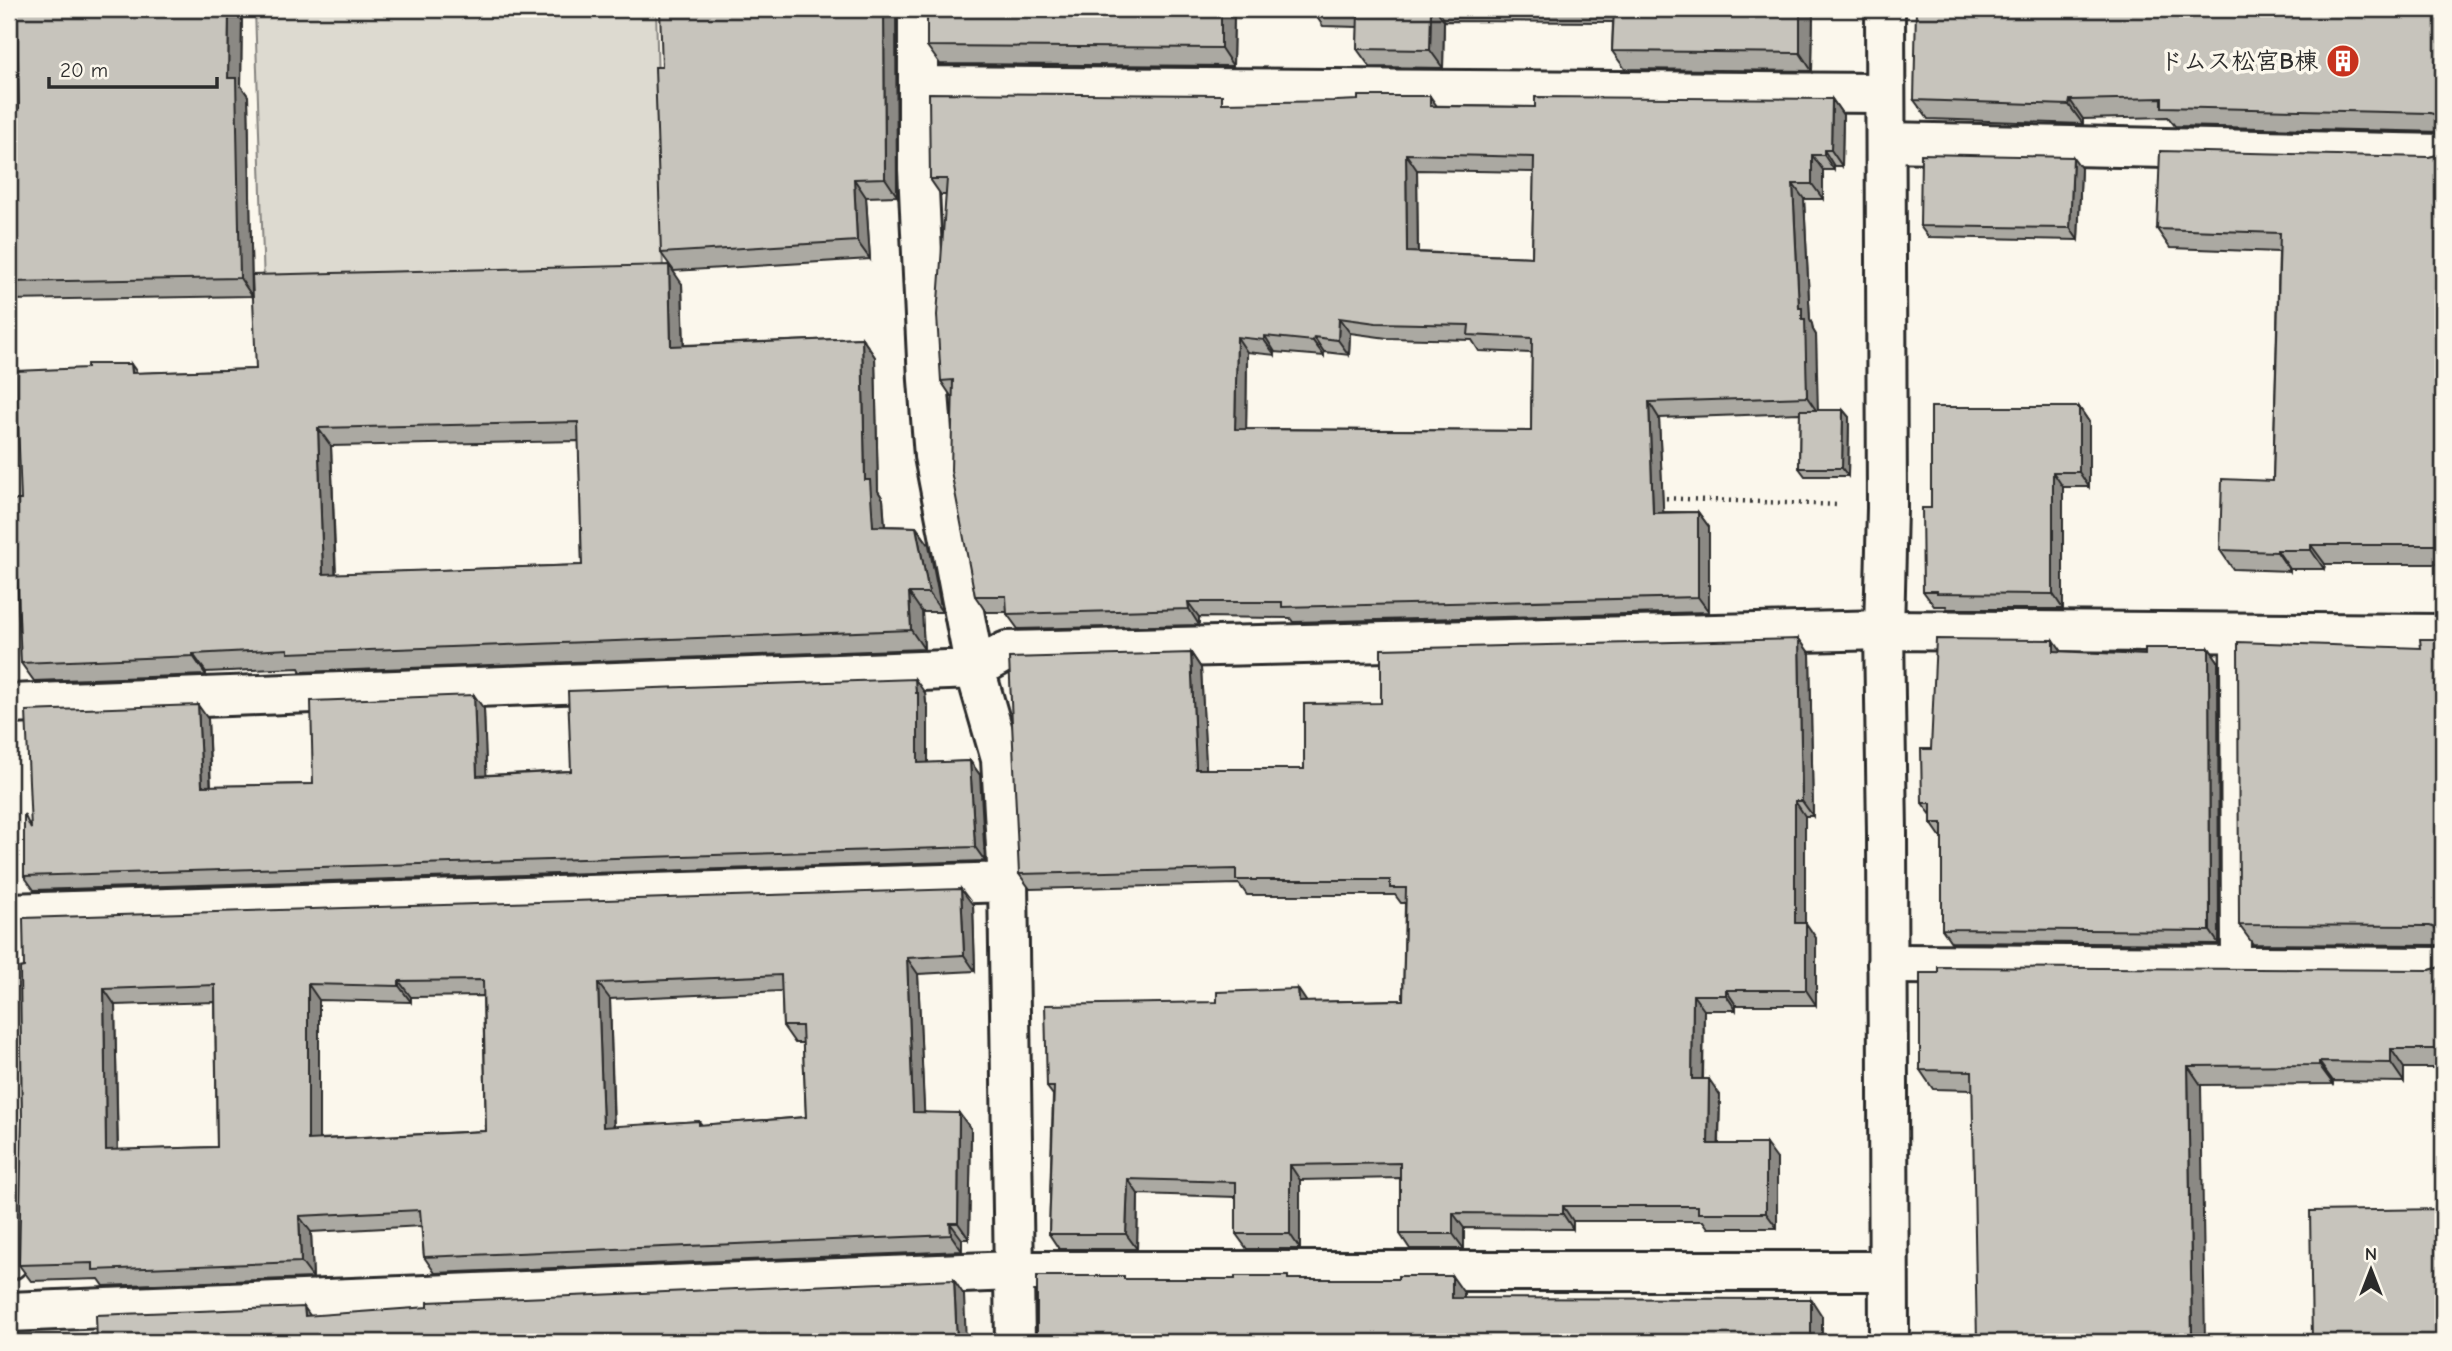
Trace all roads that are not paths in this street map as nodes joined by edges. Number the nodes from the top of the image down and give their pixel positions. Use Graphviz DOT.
graph roads {
  1 [pos="918,9"];
  2 [pos="1885,9"];
  3 [pos="918,86"];
  4 [pos="1884,93"];
  5 [pos="1886,142"];
  6 [pos="2443,154"];
  7 [pos="1884,630"];
  8 [pos="2235,633"];
  9 [pos="2443,634"];
  10 [pos="975,669"];
  11 [pos="9,704"];
  12 [pos="1008,882"];
  13 [pos="9,913"];
  14 [pos="9,926"];
  15 [pos="1887,964"];
  16 [pos="2236,966"];
  17 [pos="2443,967"];
  18 [pos="9,1260"];
  19 [pos="1013,1271"];
  20 [pos="1887,1271"];
  21 [pos="9,1312"];
  22 [pos="9,1324"];
  23 [pos="10,1342"];
  24 [pos="1015,1342"];
  25 [pos="1889,1342"];
  1 -- 3 [label="street"];
  2 -- 4 [label="street"];
  3 -- 4 [label="street"];
  3 -- 10 [label="street"];
  4 -- 5 [label="street"];
  5 -- 6 [label="street"];
  5 -- 7 [label="street"];
  7 -- 8 [label="street"];
  7 -- 10 [label="street"];
  7 -- 15 [label="street"];
  8 -- 9 [label="street"];
  8 -- 16 [label="lane"];
  10 -- 11 [label="street"];
  10 -- 12 [label="street"];
  12 -- 13 [label="street"];
  12 -- 19 [label="street"];
  14 -- 18 [label="street"];
  15 -- 16 [label="street"];
  15 -- 20 [label="street"];
  16 -- 17 [label="street"];
  19 -- 20 [label="street"];
  19 -- 21 [label="street"];
  19 -- 24 [label="street"];
  20 -- 25 [label="street"];
  22 -- 23 [label="street"];
}
